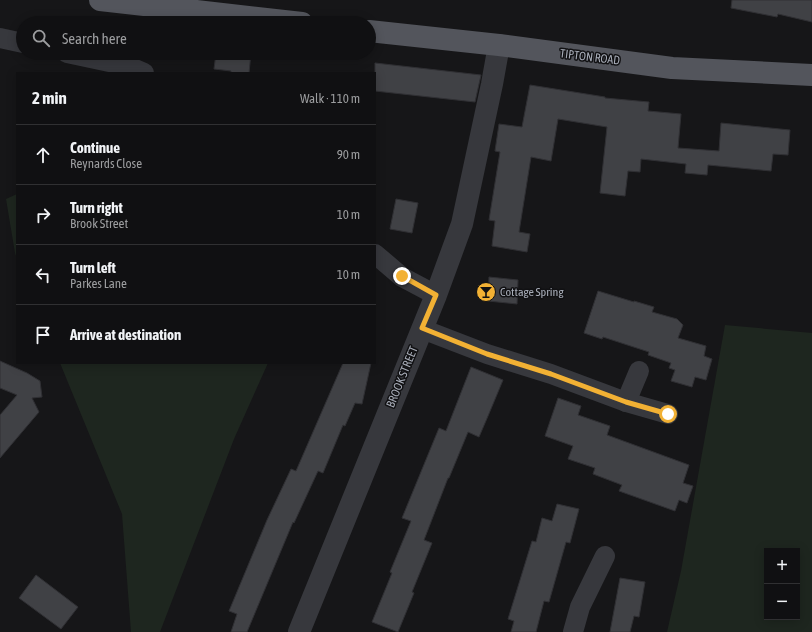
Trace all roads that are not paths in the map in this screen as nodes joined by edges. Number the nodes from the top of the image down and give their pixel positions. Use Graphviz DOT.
graph roads {
  1 [pos="100,0"];
  2 [pos="241,16"];
  3 [pos="376,32"];
  4 [pos="0,38"];
  5 [pos="16,41"];
  6 [pos="499,46"];
  7 [pos="100,60"];
  8 [pos="142,72"];
  9 [pos="812,75"];
  10 [pos="376,255"];
  11 [pos="436,295"];
  12 [pos="422,328"];
  13 [pos="639,371"];
  14 [pos="626,402"];
  15 [pos="668,414"];
  16 [pos="605,556"];
  17 [pos="299,632"];
  18 [pos="573,632"];
  1 -- 2 [label="main road"];
  3 -- 6 [label="main road, TIPTON ROAD"];
  4 -- 5 [label="street"];
  6 -- 9 [label="main road, TIPTON ROAD"];
  6 -- 11 [label="street, BROOK STREET"];
  7 -- 8 [label="street"];
  10 -- 11 [label="street"];
  11 -- 12 [label="street, BROOK STREET"];
  12 -- 14 [label="street"];
  12 -- 17 [label="street, BROOK STREET"];
  13 -- 14 [label="street"];
  14 -- 15 [label="street"];
  16 -- 18 [label="street"];
}
